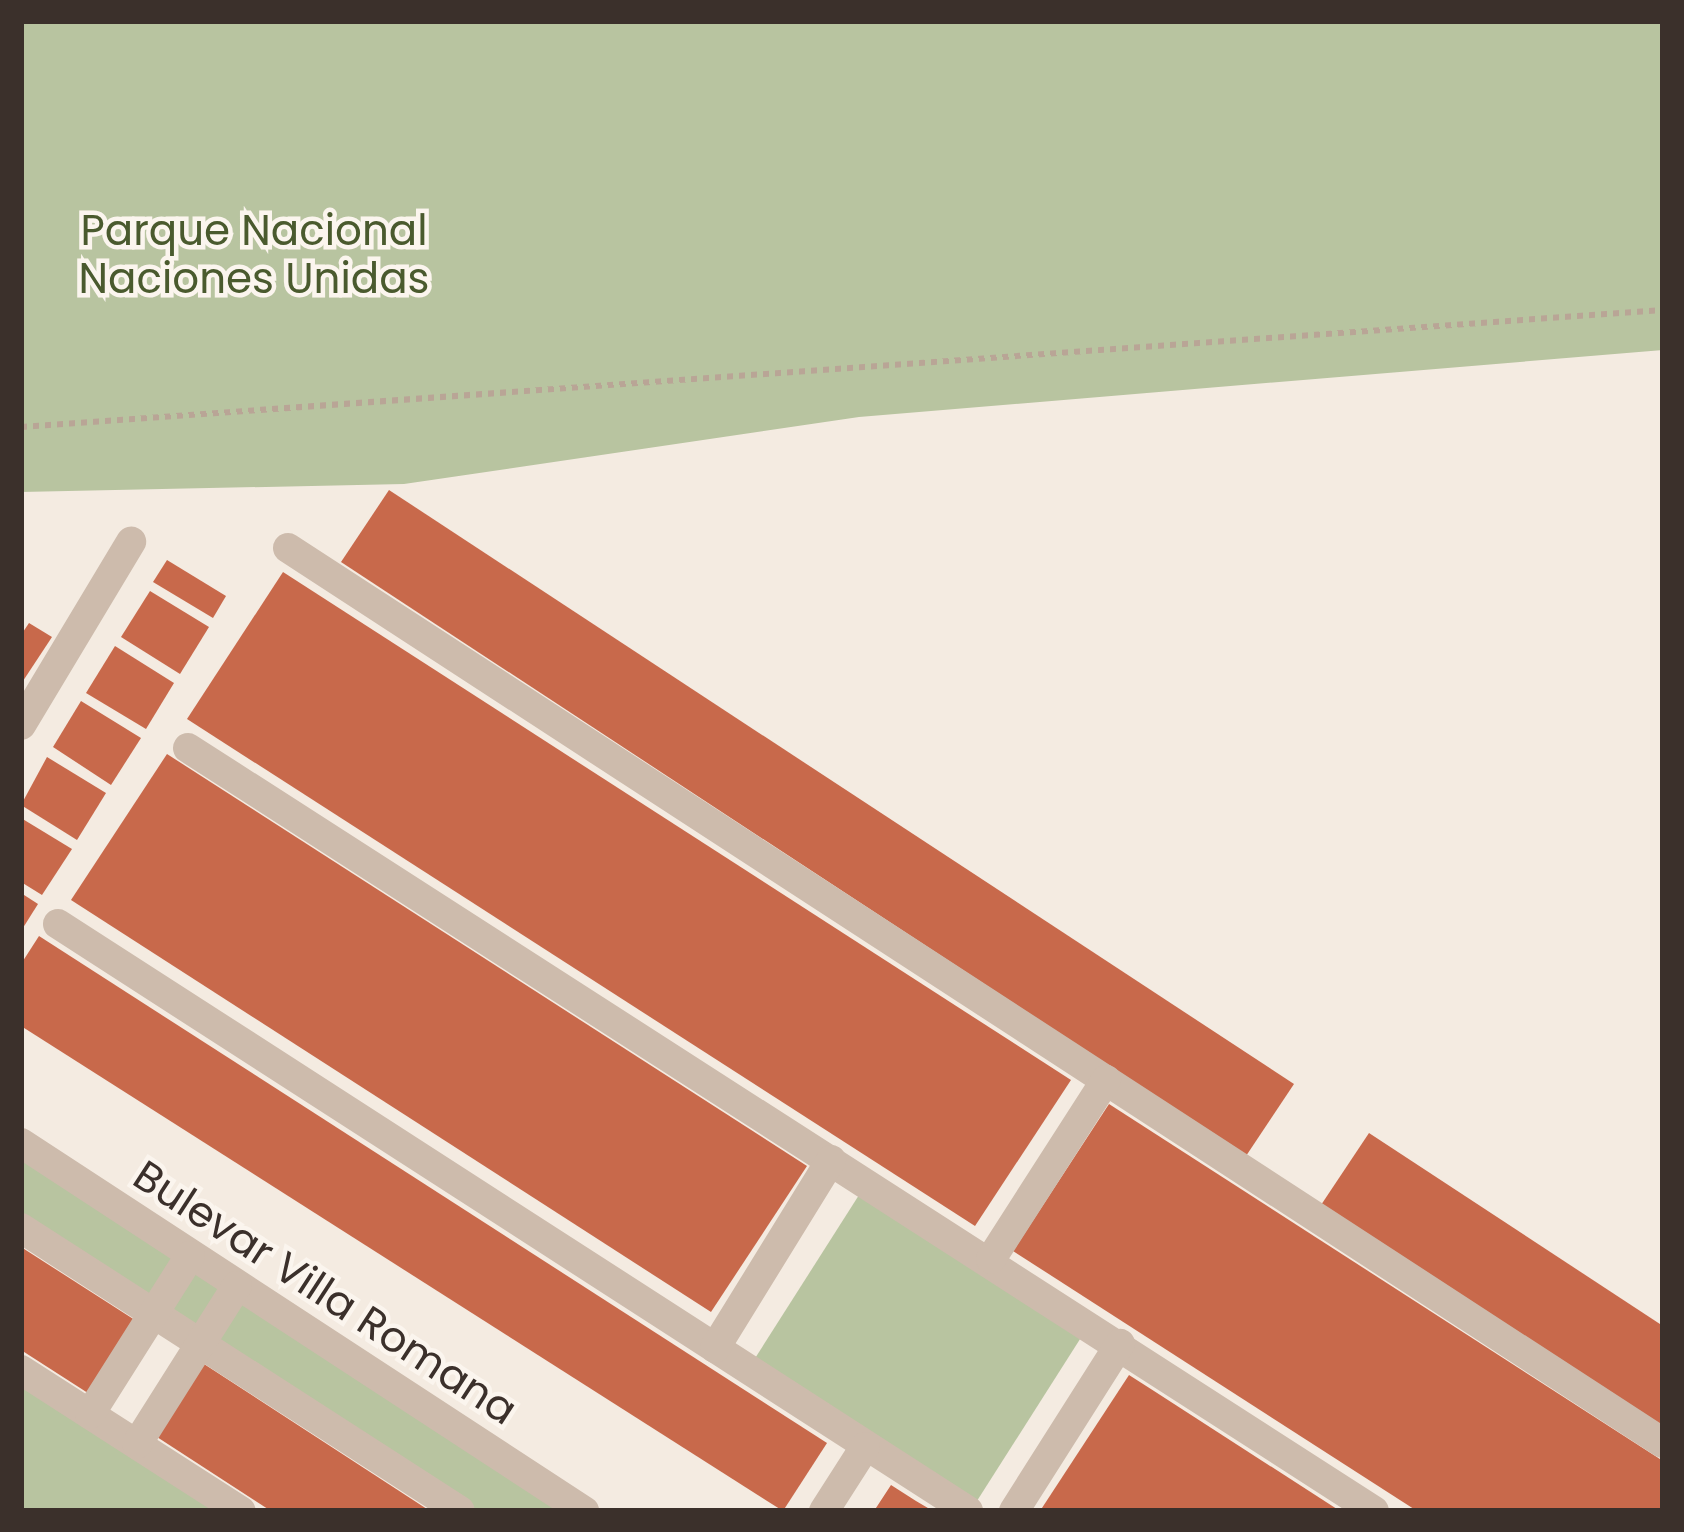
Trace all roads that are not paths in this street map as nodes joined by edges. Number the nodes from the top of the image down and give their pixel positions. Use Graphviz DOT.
graph roads {
  1 [pos="130,542"];
  2 [pos="288,548"];
  3 [pos="21,725"];
  4 [pos="188,748"];
  5 [pos="58,924"];
  6 [pos="1106,1080"];
  7 [pos="21,1143"];
  8 [pos="831,1160"];
  9 [pos="21,1228"];
  10 [pos="190,1256"];
  11 [pos="991,1259"];
  12 [pos="237,1286"];
  13 [pos="155,1314"];
  14 [pos="200,1343"];
  15 [pos="1120,1344"];
  16 [pos="715,1348"];
  17 [pos="21,1370"];
  18 [pos="90,1414"];
  19 [pos="1663,1443"];
  20 [pos="137,1444"];
  21 [pos="865,1447"];
  22 [pos="241,1511"];
  23 [pos="460,1511"];
  24 [pos="584,1511"];
  25 [pos="824,1511"];
  26 [pos="968,1511"];
  27 [pos="1014,1511"];
  28 [pos="1374,1511"];
  1 -- 3 [label="street"];
  2 -- 6 [label="street"];
  4 -- 8 [label="street"];
  5 -- 16 [label="street"];
  6 -- 11 [label="street"];
  6 -- 19 [label="street"];
  7 -- 10 [label="street, Bulevar Villa Romana"];
  8 -- 11 [label="street"];
  8 -- 16 [label="street"];
  9 -- 13 [label="street"];
  10 -- 12 [label="street, Bulevar Villa Romana"];
  10 -- 13 [label="street"];
  11 -- 15 [label="street"];
  12 -- 14 [label="street"];
  12 -- 24 [label="street, Bulevar Villa Romana"];
  13 -- 14 [label="street"];
  13 -- 18 [label="street"];
  14 -- 20 [label="street"];
  14 -- 23 [label="street"];
  15 -- 27 [label="street"];
  15 -- 28 [label="street"];
  16 -- 21 [label="street"];
  17 -- 18 [label="street"];
  18 -- 20 [label="street"];
  20 -- 22 [label="street"];
  21 -- 25 [label="street"];
  21 -- 26 [label="street"];
}
